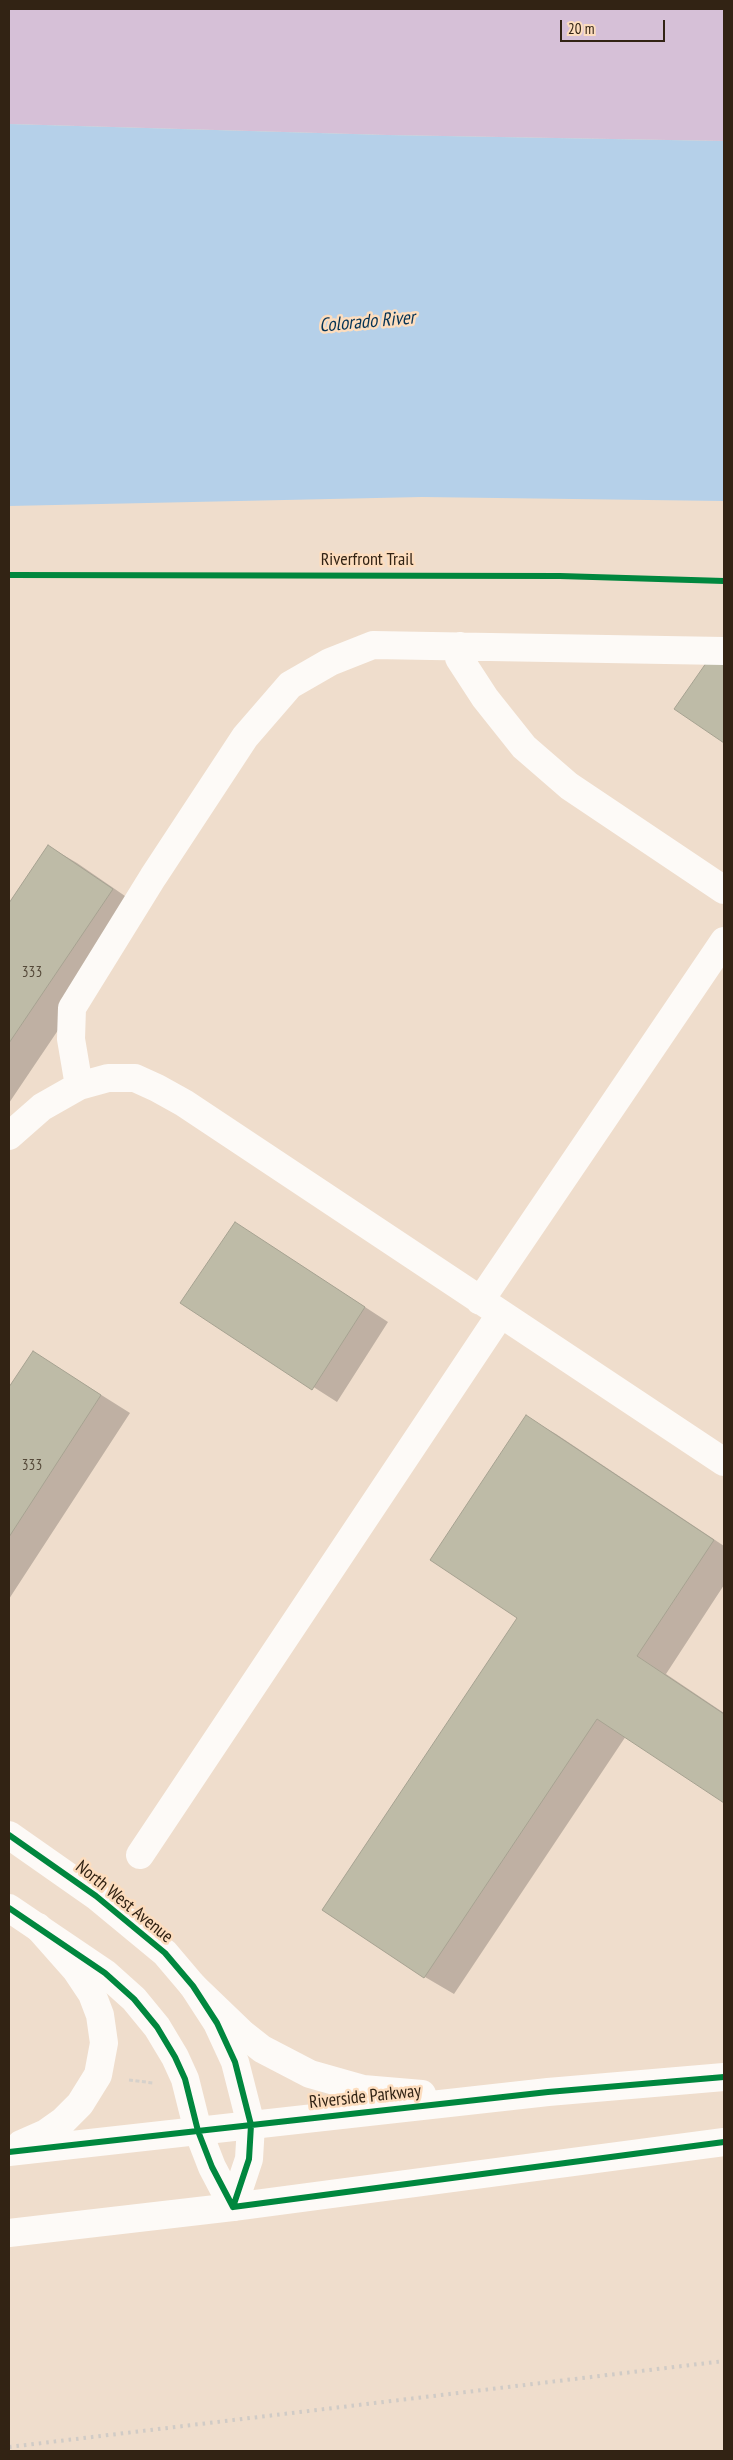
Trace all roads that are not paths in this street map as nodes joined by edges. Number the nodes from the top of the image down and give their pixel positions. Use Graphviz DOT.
graph roads {
  1 [pos="460,646"];
  2 [pos="724,651"];
  3 [pos="724,890"];
  4 [pos="724,941"];
  5 [pos="79,1086"];
  6 [pos="9,1136"];
  7 [pos="490,1308"];
  8 [pos="724,1462"];
  9 [pos="9,1835"];
  10 [pos="140,1855"];
  11 [pos="9,1908"];
  12 [pos="38,1927"];
  13 [pos="193,1986"];
  14 [pos="724,2077"];
  15 [pos="481,2099"];
  16 [pos="251,2125"];
  17 [pos="198,2131"];
  18 [pos="724,2142"];
  19 [pos="9,2151"];
  20 [pos="233,2207"];
  21 [pos="9,2233"];
  1 -- 2 [label="street"];
  1 -- 3 [label="street"];
  1 -- 5 [label="street"];
  4 -- 7 [label="street"];
  5 -- 6 [label="street"];
  5 -- 7 [label="street"];
  7 -- 8 [label="street"];
  7 -- 10 [label="street"];
  9 -- 13 [label="street, North West Avenue"];
  11 -- 12 [label="street"];
  12 -- 17 [label="street"];
  12 -- 19 [label="street"];
  13 -- 15 [label="street"];
  13 -- 16 [label="street, North West Avenue"];
  14 -- 15 [label="street, Riverside Parkway"];
  15 -- 16 [label="street, Riverside Parkway"];
  16 -- 17 [label="street, Riverside Parkway"];
  16 -- 20 [label="street, North West Avenue"];
  17 -- 19 [label="street, Riverside Parkway"];
  17 -- 20 [label="street"];
  18 -- 20 [label="street"];
  20 -- 21 [label="street"];
}
